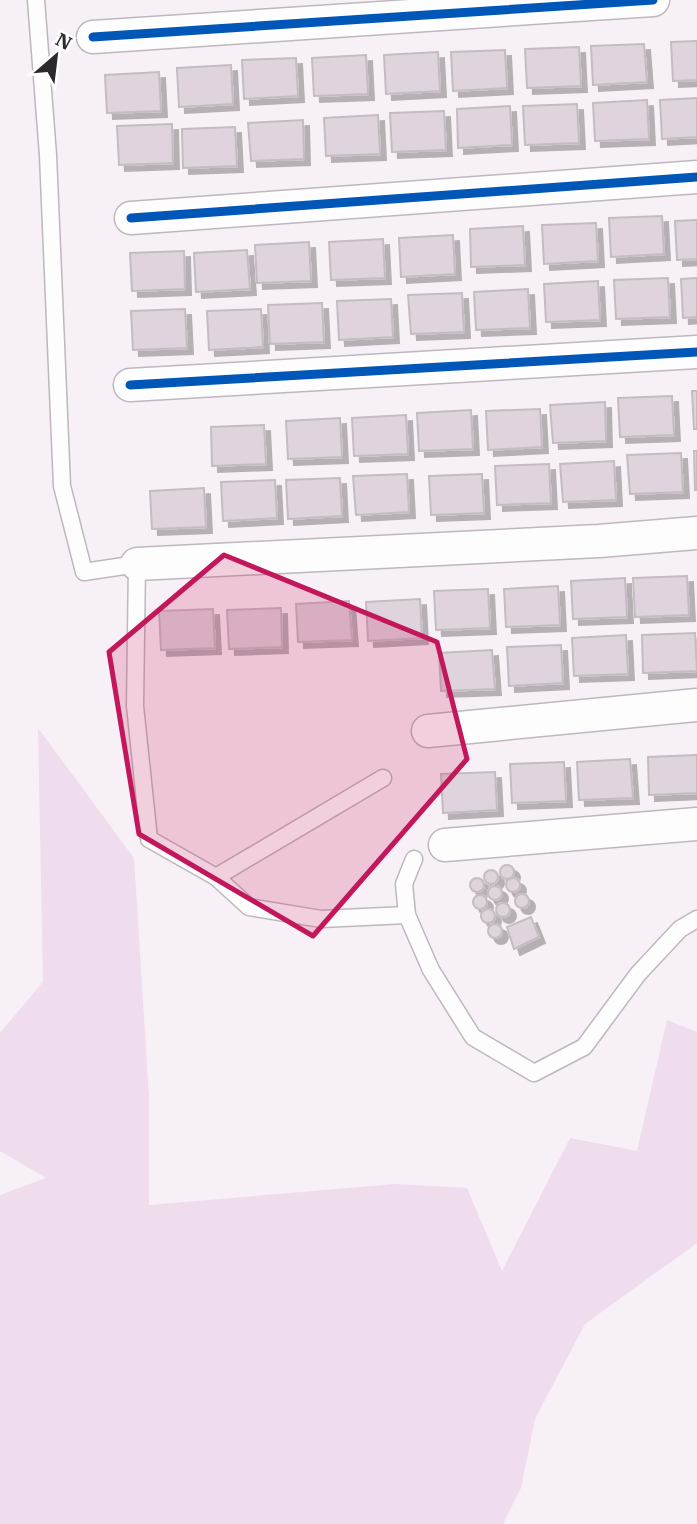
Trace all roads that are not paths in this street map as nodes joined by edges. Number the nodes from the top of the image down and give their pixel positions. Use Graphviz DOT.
graph roads {
  1 [pos="36,0"];
  2 [pos="653,0"];
  3 [pos="93,37"];
  4 [pos="697,177"];
  5 [pos="131,218"];
  6 [pos="697,352"];
  7 [pos="130,385"];
  8 [pos="697,533"];
  9 [pos="137,564"];
  10 [pos="697,705"];
  11 [pos="428,731"];
  12 [pos="383,778"];
  13 [pos="697,824"];
  14 [pos="445,845"];
  15 [pos="414,859"];
  16 [pos="216,877"];
  17 [pos="407,915"];
  18 [pos="697,919"];
  1 -- 9 [label="lane"];
  2 -- 3 [label="street"];
  4 -- 5 [label="street"];
  6 -- 7 [label="street"];
  8 -- 9 [label="street"];
  9 -- 16 [label="lane"];
  10 -- 11 [label="street"];
  12 -- 16 [label="lane"];
  13 -- 14 [label="street"];
  15 -- 17 [label="lane"];
  16 -- 17 [label="lane"];
  17 -- 18 [label="lane"];
}
